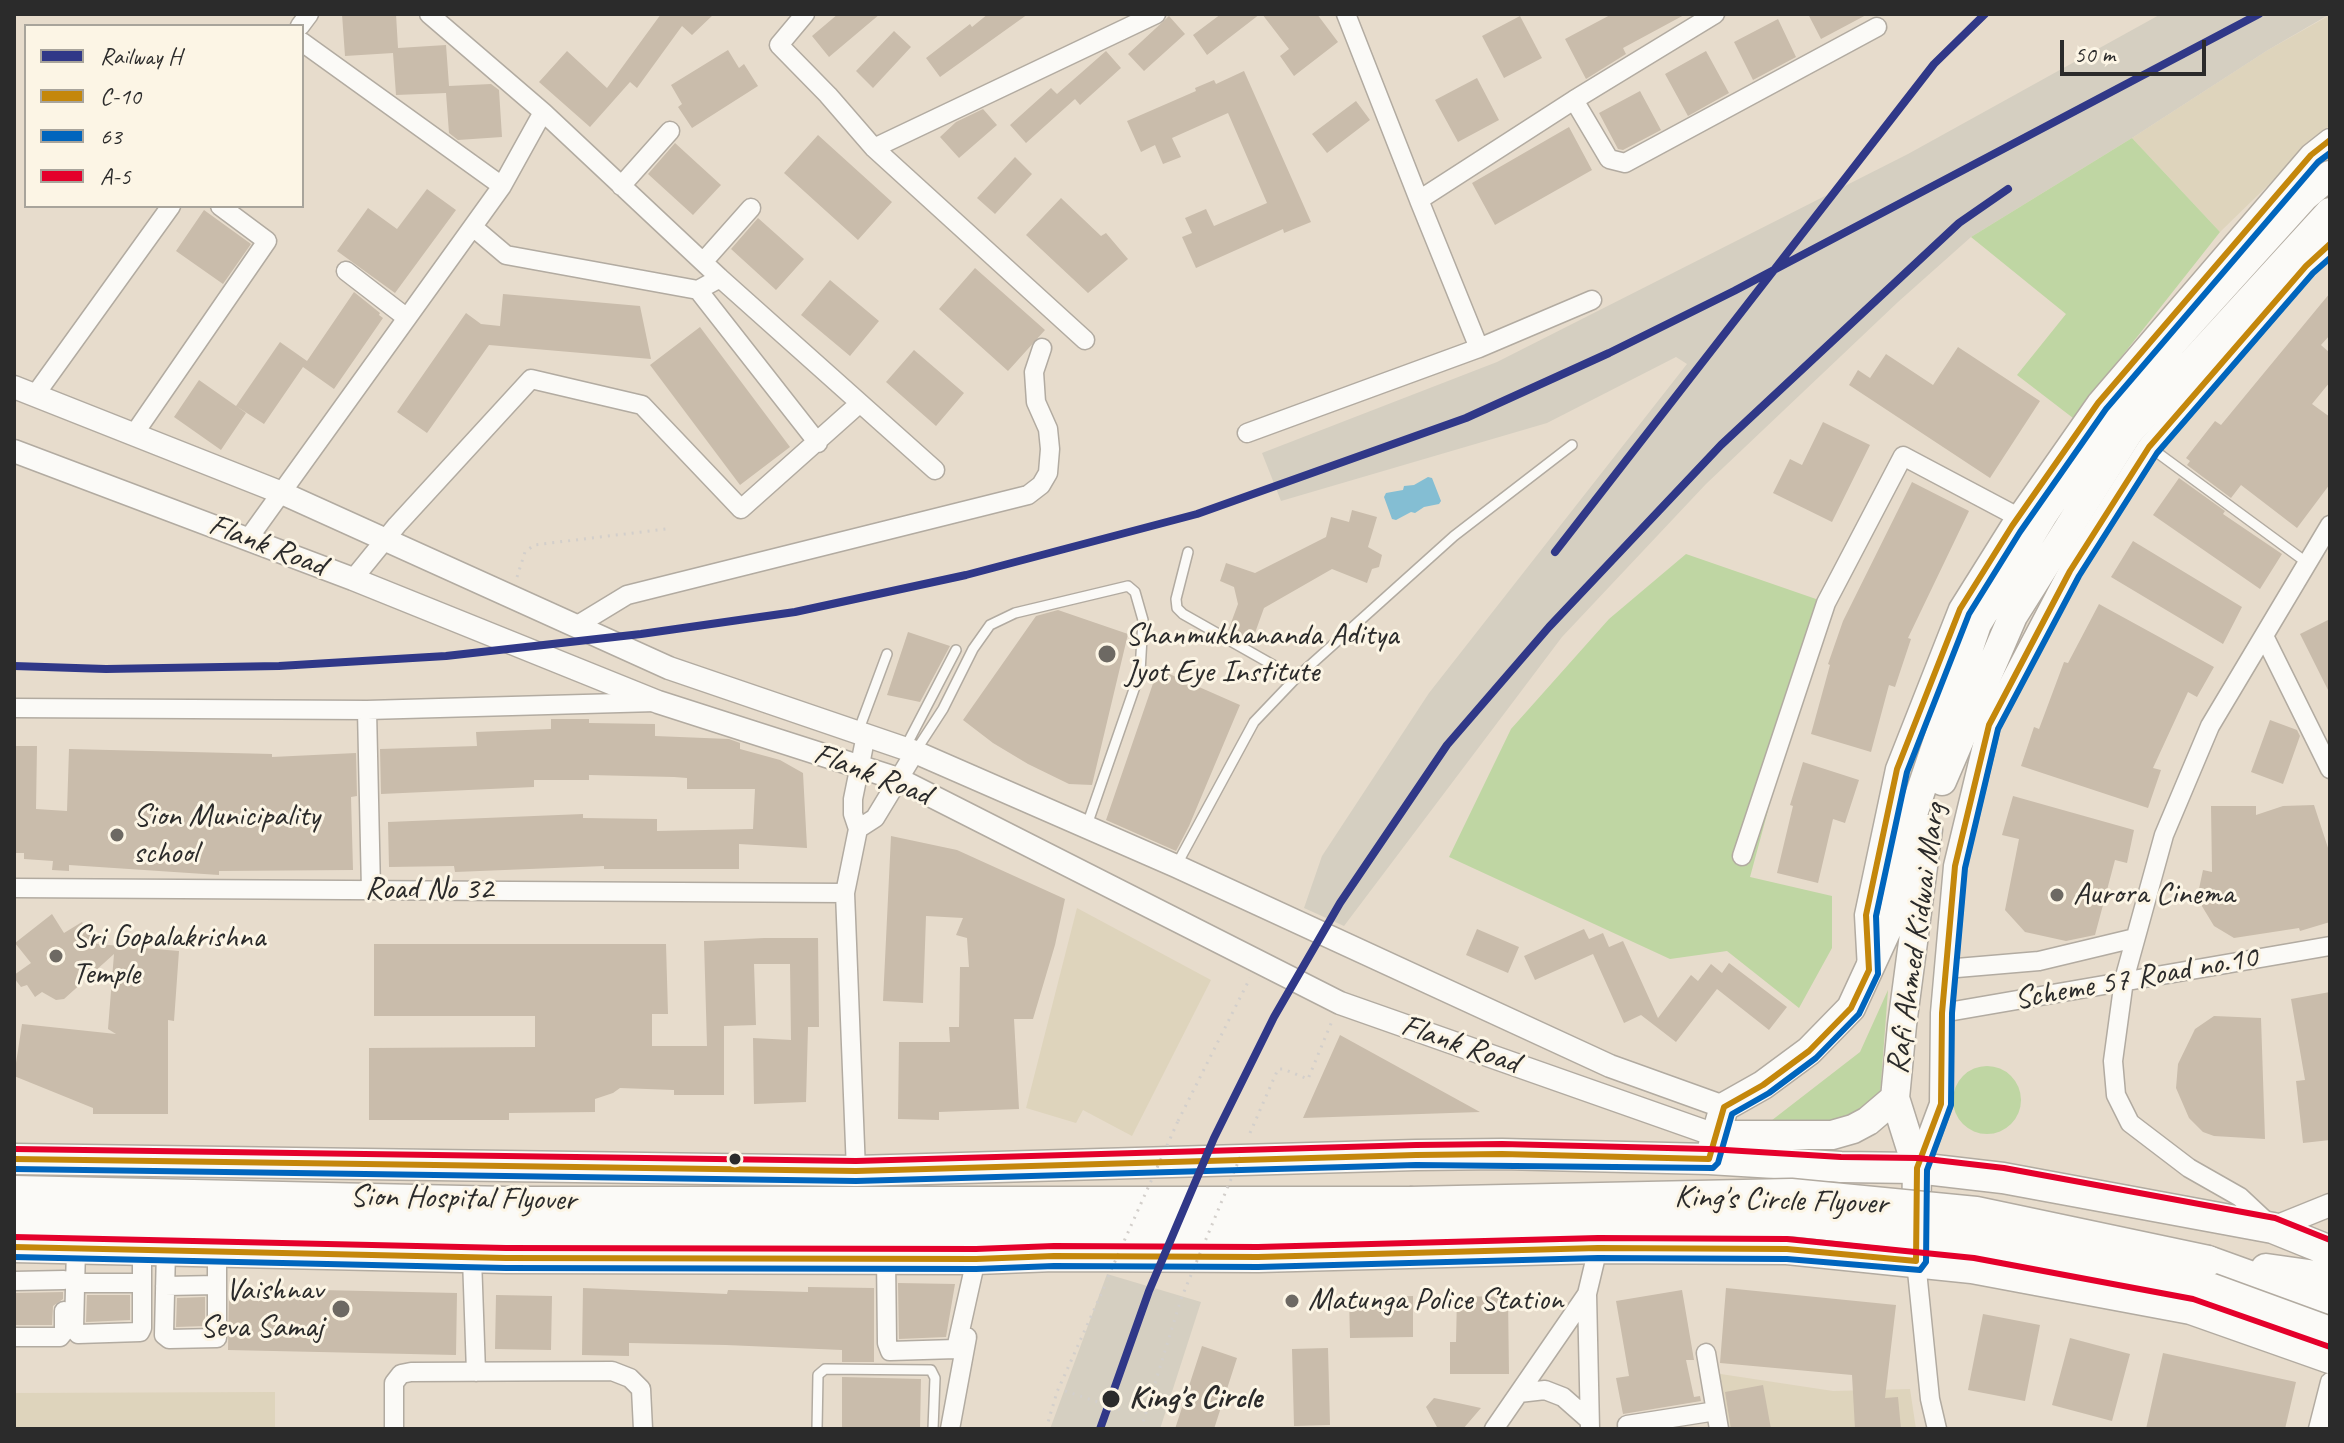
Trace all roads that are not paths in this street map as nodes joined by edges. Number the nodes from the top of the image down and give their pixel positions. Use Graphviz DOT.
graph roads {
  1 [pos="429,14"];
  2 [pos="805,14"];
  3 [pos="1156,14"];
  4 [pos="1346,14"];
  5 [pos="1715,14"];
  6 [pos="1877,27"];
  7 [pos="304,43"];
  8 [pos="1574,100"];
  9 [pos="543,112"];
  10 [pos="670,131"];
  11 [pos="2330,140"];
  12 [pos="874,148"];
  13 [pos="2330,175"];
  14 [pos="502,186"];
  15 [pos="621,186"];
  16 [pos="1419,200"];
  17 [pos="169,208"];
  18 [pos="223,208"];
  19 [pos="751,208"];
  20 [pos="2330,212"];
  21 [pos="473,227"];
  22 [pos="2330,244"];
  23 [pos="703,262"];
  24 [pos="346,271"];
  25 [pos="720,278"];
  26 [pos="698,290"];
  27 [pos="1592,300"];
  28 [pos="407,318"];
  29 [pos="1085,340"];
  30 [pos="1042,348"];
  31 [pos="1479,348"];
  32 [pos="24,391"];
  33 [pos="860,403"];
  34 [pos="1247,433"];
  35 [pos="134,434"];
  36 [pos="818,443"];
  37 [pos="1572,445"];
  38 [pos="2149,447"];
  39 [pos="14,451"];
  40 [pos="935,470"];
  41 [pos="282,493"];
  42 [pos="2018,517"];
  43 [pos="2330,525"];
  44 [pos="248,539"];
  45 [pos="385,539"];
  46 [pos="1188,552"];
  47 [pos="2306,562"];
  48 [pos="353,579"];
  49 [pos="576,626"];
  50 [pos="2264,636"];
  51 [pos="956,650"];
  52 [pos="887,654"];
  53 [pos="1296,678"];
  54 [pos="658,702"];
  55 [pos="14,708"];
  56 [pos="367,710"];
  57 [pos="862,734"];
  58 [pos="910,750"];
  59 [pos="859,767"];
  60 [pos="2330,769"];
  61 [pos="898,779"];
  62 [pos="1086,826"];
  63 [pos="858,829"];
  64 [pos="1742,856"];
  65 [pos="1176,866"];
  66 [pos="14,888"];
  67 [pos="371,890"];
  68 [pos="845,893"];
  69 [pos="2135,938"];
  70 [pos="2330,946"];
  71 [pos="1945,969"];
  72 [pos="1869,970"];
  73 [pos="2124,980"];
  74 [pos="1942,1013"];
  75 [pos="1895,1098"];
  76 [pos="1724,1107"];
  77 [pos="1712,1147"];
  78 [pos="1249,1148"];
  79 [pos="14,1159"];
  80 [pos="1917,1168"];
  81 [pos="862,1170"];
  82 [pos="14,1191"];
  83 [pos="2330,1205"];
  84 [pos="816,1215"];
  85 [pos="1349,1215"];
  86 [pos="1410,1215"];
  87 [pos="14,1219"];
  88 [pos="2273,1228"];
  89 [pos="14,1247"];
  90 [pos="70,1248"];
  91 [pos="1598,1248"];
  92 [pos="154,1250"];
  93 [pos="2330,1251"];
  94 [pos="217,1252"];
  95 [pos="879,1257"];
  96 [pos="1258,1257"];
  97 [pos="472,1258"];
  98 [pos="983,1258"];
  99 [pos="1916,1261"];
  100 [pos="2208,1261"];
  101 [pos="2330,1278"];
  102 [pos="14,1281"];
  103 [pos="70,1281"];
  104 [pos="142,1283"];
  105 [pos="217,1285"];
  106 [pos="165,1286"];
  107 [pos="1587,1294"];
  108 [pos="2330,1305"];
  109 [pos="2330,1332"];
  110 [pos="14,1337"];
  111 [pos="1706,1353"];
  112 [pos="2330,1358"];
  113 [pos="476,1372"];
  114 [pos="2330,1382"];
  115 [pos="1519,1393"];
  116 [pos="1717,1420"];
  117 [pos="1589,1424"];
  118 [pos="1627,1425"];
  119 [pos="394,1429"];
  120 [pos="643,1429"];
  121 [pos="817,1429"];
  122 [pos="933,1429"];
  123 [pos="950,1429"];
  124 [pos="1494,1429"];
  125 [pos="1937,1429"];
  126 [pos="2318,1429"];
  1 -- 9 [label="street"];
  2 -- 12 [label="street"];
  3 -- 12 [label="street"];
  4 -- 16 [label="street"];
  5 -- 8 [label="street"];
  6 -- 8 [label="street"];
  7 -- 14 [label="street"];
  8 -- 16 [label="street"];
  9 -- 14 [label="street"];
  9 -- 15 [label="street"];
  10 -- 15 [label="street"];
  11 -- 42 [label="street"];
  12 -- 29 [label="street"];
  13 -- 72 [label="main road"];
  14 -- 21 [label="street"];
  15 -- 23 [label="street"];
  16 -- 31 [label="street"];
  17 -- 32 [label="street"];
  18 -- 35 [label="street"];
  19 -- 23 [label="street"];
  20 -- 75 [label="main road, Rafi Ahmed Kidwai Marg"];
  21 -- 26 [label="street"];
  21 -- 28 [label="street"];
  22 -- 38 [label="street"];
  23 -- 25 [label="street"];
  24 -- 28 [label="street"];
  25 -- 26 [label="street"];
  25 -- 33 [label="street"];
  26 -- 36 [label="street"];
  27 -- 31 [label="street"];
  28 -- 41 [label="street"];
  30 -- 49 [label="street"];
  31 -- 34 [label="street"];
  32 -- 35 [label="street"];
  33 -- 36 [label="street"];
  33 -- 40 [label="street"];
  35 -- 41 [label="street"];
  36 -- 45 [label="street"];
  37 -- 53 [label="lane"];
  38 -- 47 [label="lane"];
  38 -- 71 [label="street"];
  39 -- 44 [label="street, Flank Road"];
  41 -- 44 [label="street"];
  41 -- 45 [label="street"];
  42 -- 64 [label="street"];
  42 -- 72 [label="street"];
  43 -- 47 [label="street"];
  44 -- 48 [label="street, Flank Road"];
  45 -- 48 [label="street"];
  45 -- 49 [label="street"];
  46 -- 53 [label="lane"];
  47 -- 50 [label="street"];
  48 -- 54 [label="street, Flank Road"];
  49 -- 57 [label="street"];
  50 -- 60 [label="street"];
  50 -- 69 [label="street"];
  51 -- 58 [label="lane"];
  52 -- 57 [label="lane"];
  53 -- 65 [label="lane"];
  54 -- 56 [label="street"];
  54 -- 59 [label="street, Flank Road"];
  55 -- 56 [label="street"];
  56 -- 67 [label="street"];
  57 -- 58 [label="street"];
  57 -- 59 [label="street"];
  58 -- 61 [label="street"];
  58 -- 62 [label="street"];
  58 -- 62 [label="lane"];
  59 -- 61 [label="street, Flank Road"];
  59 -- 63 [label="street"];
  61 -- 63 [label="street"];
  61 -- 77 [label="street, Flank Road"];
  62 -- 65 [label="street"];
  63 -- 68 [label="street"];
  65 -- 76 [label="street"];
  66 -- 67 [label="street, Road No 32"];
  67 -- 68 [label="street, Road No 32"];
  68 -- 81 [label="street"];
  69 -- 71 [label="street"];
  69 -- 73 [label="street"];
  70 -- 73 [label="street, Scheme 57 Road no.10"];
  71 -- 74 [label="street"];
  72 -- 76 [label="main road"];
  73 -- 74 [label="street, Scheme 57 Road no.10"];
  73 -- 88 [label="street"];
  74 -- 80 [label="street"];
  75 -- 77 [label="main road"];
  75 -- 80 [label="main road, Rafi Ahmed Kidwai Marg"];
  76 -- 77 [label="main road"];
  77 -- 78 [label="highway"];
  77 -- 80 [label="highway"];
  78 -- 81 [label="highway"];
  78 -- 85 [label="highway"];
  79 -- 81 [label="highway"];
  80 -- 88 [label="highway"];
  80 -- 99 [label="main road, Rafi Ahmed Kidwai Marg"];
  81 -- 84 [label="highway"];
  82 -- 84 [label="highway, Sion Hospital Flyover"];
  83 -- 88 [label="street"];
  84 -- 85 [label="highway"];
  84 -- 87 [label="highway, Sion Hospital Flyover"];
  84 -- 95 [label="highway"];
  85 -- 86 [label="highway"];
  85 -- 96 [label="highway"];
  86 -- 100 [label="highway, King's Circle Flyover, bridge"];
  86 -- 109 [label="highway, King's Circle Flyover, bridge"];
  88 -- 93 [label="highway"];
  89 -- 90 [label="highway"];
  90 -- 92 [label="highway"];
  90 -- 103 [label="street"];
  91 -- 96 [label="highway"];
  91 -- 99 [label="highway"];
  91 -- 107 [label="street"];
  92 -- 94 [label="highway"];
  92 -- 104 [label="street"];
  92 -- 106 [label="street"];
  94 -- 97 [label="highway"];
  94 -- 105 [label="street"];
  95 -- 97 [label="highway"];
  95 -- 98 [label="highway"];
  95 -- 98 [label="street"];
  96 -- 98 [label="highway"];
  97 -- 113 [label="street"];
  98 -- 123 [label="street"];
  99 -- 112 [label="highway"];
  99 -- 125 [label="street"];
  100 -- 101 [label="highway"];
  100 -- 108 [label="highway, King's Circle Flyover"];
  102 -- 103 [label="street"];
  103 -- 104 [label="street"];
  103 -- 104 [label="street"];
  103 -- 110 [label="street"];
  105 -- 106 [label="street"];
  105 -- 106 [label="street"];
  107 -- 115 [label="street"];
  107 -- 117 [label="street"];
  111 -- 116 [label="street"];
  113 -- 119 [label="street"];
  113 -- 120 [label="street"];
  114 -- 126 [label="street"];
  115 -- 117 [label="street"];
  115 -- 124 [label="street"];
  116 -- 118 [label="street"];
  121 -- 122 [label="lane"];
}
